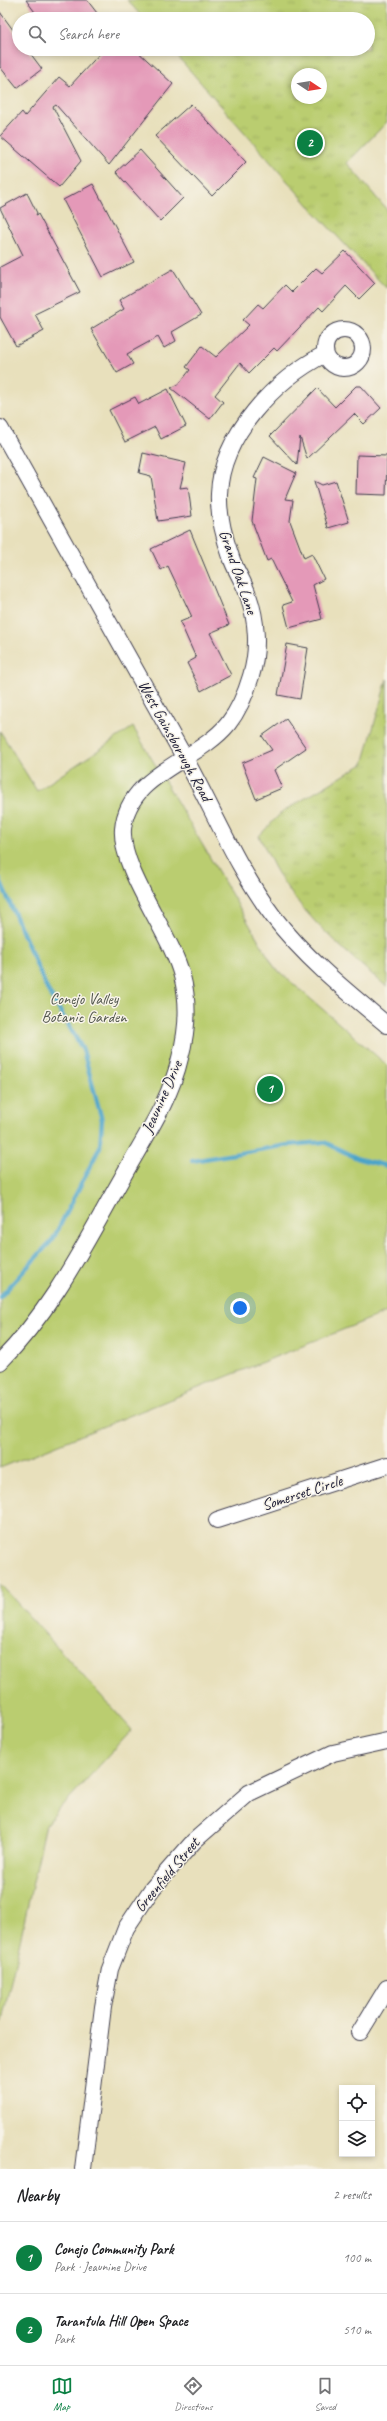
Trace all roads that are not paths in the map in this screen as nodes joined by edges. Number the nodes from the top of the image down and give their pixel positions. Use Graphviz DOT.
graph roads {
  1 [pos="325,354"];
  2 [pos="0,428"];
  3 [pos="185,758"];
  4 [pos="387,1025"];
  5 [pos="0,1362"];
  6 [pos="387,1466"];
  7 [pos="217,1520"];
  8 [pos="387,1741"];
  9 [pos="387,1988"];
  10 [pos="360,2032"];
  11 [pos="83,2169"];
  1 -- 3 [label="street, Grand Oak Lane"];
  2 -- 3 [label="street, West Gainsborough Road"];
  3 -- 4 [label="street, West Gainsborough Road"];
  3 -- 5 [label="street, Jeaunine Drive"];
  6 -- 7 [label="street, Somerset Circle"];
  8 -- 11 [label="street, Greenfield Street"];
  9 -- 10 [label="street"];
}
